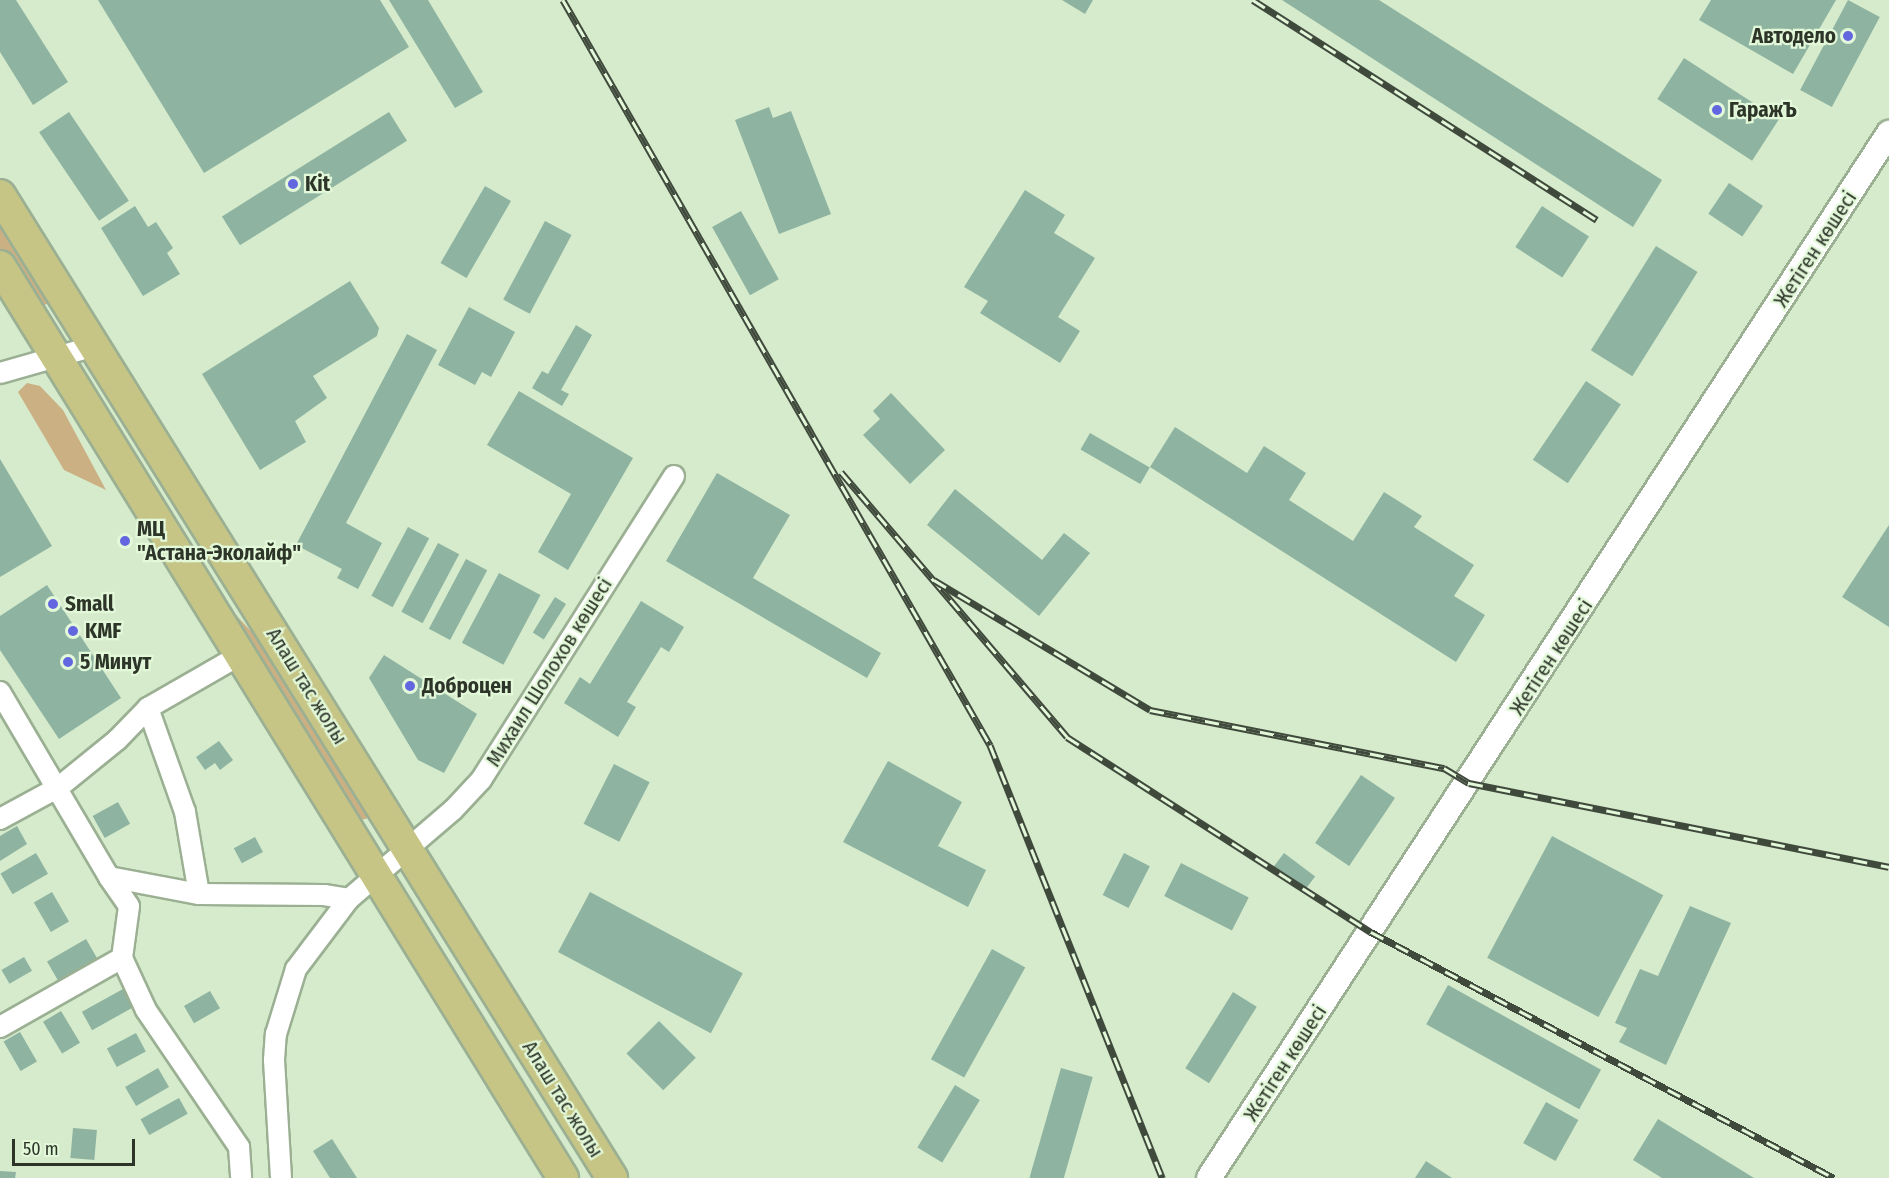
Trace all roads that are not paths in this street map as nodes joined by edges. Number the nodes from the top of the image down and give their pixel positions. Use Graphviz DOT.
graph roads {
  1 [pos="1889,134"];
  2 [pos="0,195"];
  3 [pos="0,266"];
  4 [pos="95,346"];
  5 [pos="56,356"];
  6 [pos="0,373"];
  7 [pos="674,476"];
  8 [pos="240,655"];
  9 [pos="0,692"];
  10 [pos="148,708"];
  11 [pos="58,788"];
  12 [pos="0,819"];
  13 [pos="409,846"];
  14 [pos="375,874"];
  15 [pos="109,877"];
  16 [pos="199,894"];
  17 [pos="349,899"];
  18 [pos="123,958"];
  19 [pos="0,1027"];
  20 [pos="241,1178"];
  21 [pos="282,1178"];
  22 [pos="563,1178"];
  23 [pos="612,1178"];
  24 [pos="1209,1178"];
  1 -- 24 [label="street, Жетіген көшесі"];
  2 -- 4 [label="main road, Алаш тас жолы"];
  3 -- 5 [label="main road, Алаш тас жолы"];
  4 -- 5 [label="street"];
  4 -- 13 [label="main road, Алаш тас жолы"];
  5 -- 6 [label="street"];
  5 -- 8 [label="main road, Алаш тас жолы"];
  7 -- 13 [label="street, Михаил Шолохов көшесі"];
  8 -- 10 [label="street"];
  8 -- 14 [label="main road, Алаш тас жолы"];
  9 -- 11 [label="street"];
  10 -- 11 [label="street"];
  10 -- 16 [label="street"];
  11 -- 12 [label="street"];
  11 -- 15 [label="street"];
  13 -- 14 [label="street, Михаил Шолохов көшесі"];
  13 -- 23 [label="main road, Алаш тас жолы"];
  14 -- 17 [label="street, Михаил Шолохов көшесі"];
  14 -- 22 [label="main road, Алаш тас жолы"];
  15 -- 16 [label="street"];
  15 -- 18 [label="street"];
  16 -- 17 [label="street"];
  17 -- 21 [label="street, Михаил Шолохов көшесі"];
  18 -- 19 [label="street"];
  18 -- 20 [label="street"];
}
